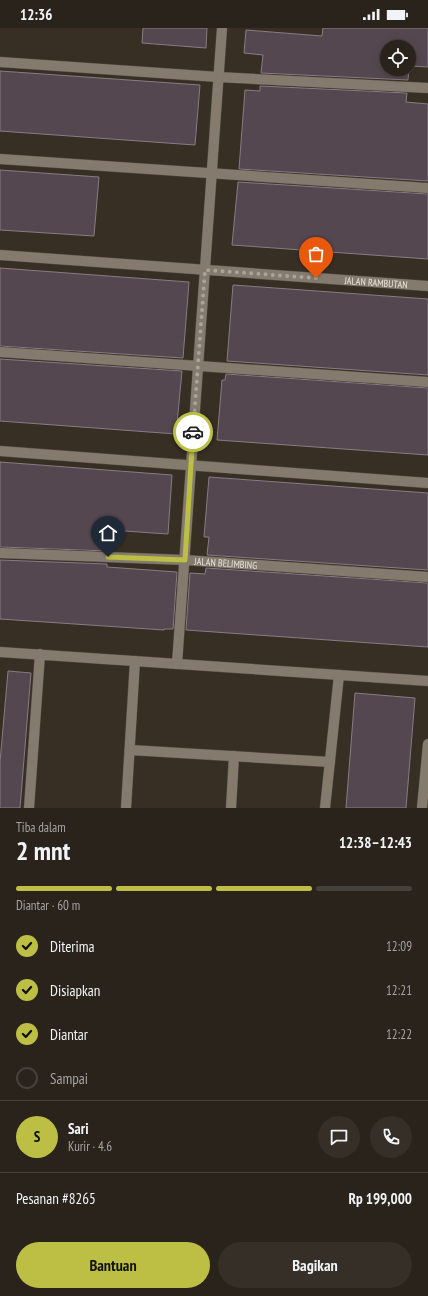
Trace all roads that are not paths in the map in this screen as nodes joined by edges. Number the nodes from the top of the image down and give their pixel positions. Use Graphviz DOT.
graph roads {
  1 [pos="222,28"];
  2 [pos="0,62"];
  3 [pos="218,77"];
  4 [pos="428,88"];
  5 [pos="0,159"];
  6 [pos="212,173"];
  7 [pos="428,188"];
  8 [pos="0,256"];
  9 [pos="205,270"];
  10 [pos="428,286"];
  11 [pos="0,352"];
  12 [pos="198,366"];
  13 [pos="428,382"];
  14 [pos="0,451"];
  15 [pos="191,466"];
  16 [pos="428,483"];
  17 [pos="0,552"];
  18 [pos="185,560"];
  19 [pos="428,577"];
  20 [pos="0,652"];
  21 [pos="40,654"];
  22 [pos="135,661"];
  23 [pos="177,664"];
  24 [pos="339,675"];
  25 [pos="428,681"];
  26 [pos="428,744"];
  27 [pos="130,750"];
  28 [pos="234,756"];
  29 [pos="330,762"];
  30 [pos="29,808"];
  31 [pos="126,808"];
  32 [pos="231,808"];
  33 [pos="325,808"];
  34 [pos="422,808"];
  1 -- 3 [label="street"];
  2 -- 3 [label="street"];
  3 -- 4 [label="street"];
  3 -- 6 [label="street"];
  5 -- 6 [label="street"];
  6 -- 7 [label="street"];
  6 -- 9 [label="street"];
  8 -- 9 [label="street, JALAN RAMBUTAN"];
  9 -- 10 [label="street, JALAN RAMBUTAN"];
  9 -- 12 [label="street"];
  11 -- 12 [label="street"];
  12 -- 13 [label="street"];
  12 -- 15 [label="street"];
  14 -- 15 [label="street"];
  15 -- 16 [label="street"];
  15 -- 18 [label="street"];
  17 -- 18 [label="street, JALAN BELIMBING"];
  18 -- 19 [label="street, JALAN BELIMBING"];
  18 -- 23 [label="street"];
  20 -- 21 [label="street"];
  21 -- 22 [label="street"];
  21 -- 30 [label="street"];
  22 -- 23 [label="street"];
  22 -- 27 [label="street"];
  23 -- 24 [label="street"];
  24 -- 25 [label="street"];
  24 -- 29 [label="street"];
  26 -- 34 [label="street"];
  27 -- 28 [label="street"];
  27 -- 31 [label="street"];
  28 -- 29 [label="street"];
  28 -- 32 [label="street"];
  29 -- 33 [label="street"];
}
